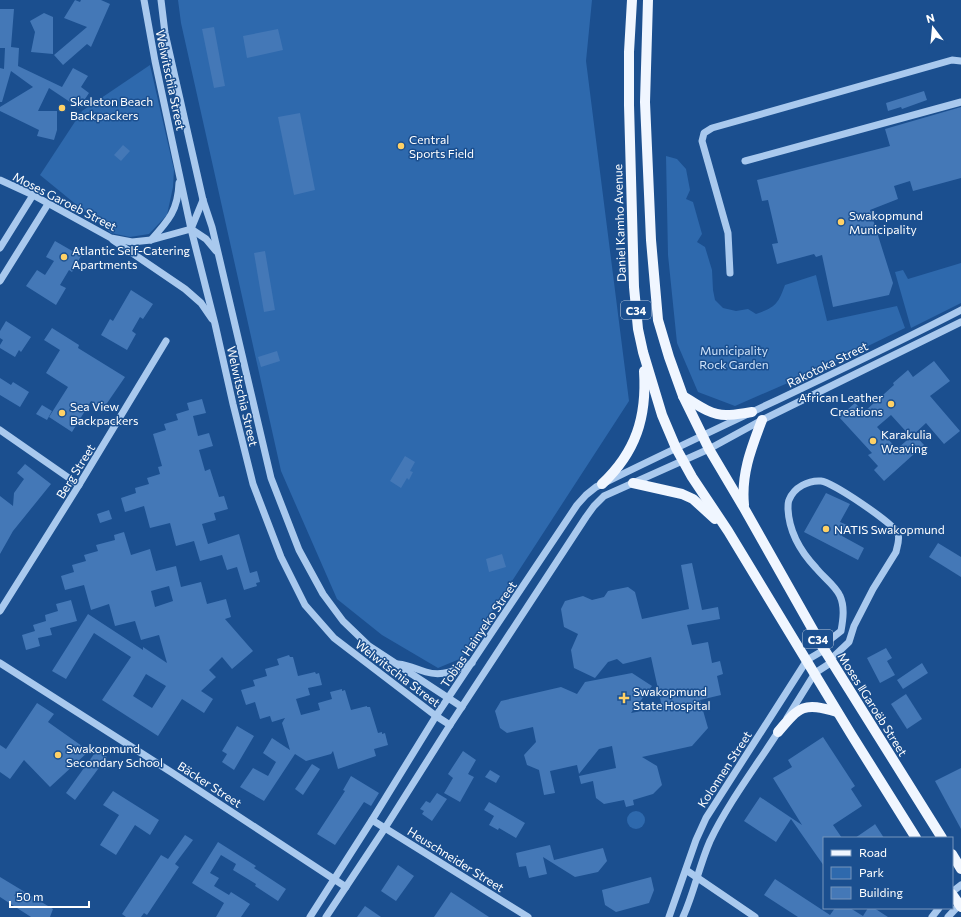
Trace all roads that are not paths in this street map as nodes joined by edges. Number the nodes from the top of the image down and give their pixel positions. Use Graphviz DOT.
graph roads {
  1 [pos="144,0"];
  2 [pos="161,0"];
  3 [pos="632,0"];
  4 [pos="648,0"];
  5 [pos="961,60"];
  6 [pos="961,102"];
  7 [pos="745,161"];
  8 [pos="179,170"];
  9 [pos="0,180"];
  10 [pos="32,195"];
  11 [pos="203,200"];
  12 [pos="48,204"];
  13 [pos="191,229"];
  14 [pos="111,238"];
  15 [pos="151,240"];
  16 [pos="0,248"];
  17 [pos="218,253"];
  18 [pos="730,273"];
  19 [pos="0,281"];
  20 [pos="961,310"];
  21 [pos="961,322"];
  22 [pos="215,324"];
  23 [pos="166,341"];
  24 [pos="643,352"];
  25 [pos="683,396"];
  26 [pos="752,412"];
  27 [pos="762,420"];
  28 [pos="0,430"];
  29 [pos="702,436"];
  30 [pos="676,448"];
  31 [pos="709,449"];
  32 [pos="683,461"];
  33 [pos="602,484"];
  34 [pos="633,484"];
  35 [pos="79,485"];
  36 [pos="744,508"];
  37 [pos="728,531"];
  38 [pos="0,611"];
  39 [pos="823,648"];
  40 [pos="807,660"];
  41 [pos="831,661"];
  42 [pos="0,663"];
  43 [pos="472,663"];
  44 [pos="398,664"];
  45 [pos="815,673"];
  46 [pos="448,699"];
  47 [pos="462,707"];
  48 [pos="837,712"];
  49 [pos="436,716"];
  50 [pos="450,725"];
  51 [pos="778,732"];
  52 [pos="372,820"];
  53 [pos="384,828"];
  54 [pos="915,837"];
  55 [pos="941,837"];
  56 [pos="953,856"];
  57 [pos="961,869"];
  58 [pos="686,870"];
  59 [pos="335,878"];
  60 [pos="697,879"];
  61 [pos="961,885"];
  62 [pos="346,886"];
  63 [pos="953,892"];
  64 [pos="953,894"];
  65 [pos="960,904"];
  66 [pos="938,909"];
  67 [pos="310,917"];
  68 [pos="326,917"];
  69 [pos="528,917"];
  70 [pos="669,917"];
  71 [pos="683,917"];
  72 [pos="755,917"];
  73 [pos="932,917"];
  74 [pos="948,917"];
  1 -- 8 [label="street, Welwitschia Street"];
  2 -- 11 [label="street, Welwitschia Street"];
  3 -- 24 [label="main road, Daniel Kamho Avenue / C34"];
  4 -- 25 [label="main road, C34"];
  5 -- 18 [label="street"];
  6 -- 7 [label="street"];
  8 -- 13 [label="street, Welwitschia Street"];
  8 -- 15 [label="street"];
  9 -- 10 [label="street, Moses Garoeb Street"];
  10 -- 12 [label="street, Moses Garoeb Street"];
  10 -- 16 [label="street"];
  11 -- 13 [label="street"];
  11 -- 17 [label="street, Welwitschia Street"];
  12 -- 14 [label="street, Moses Garoeb Street"];
  12 -- 19 [label="street"];
  13 -- 15 [label="street, Moses Garoeb Street"];
  13 -- 17 [label="street"];
  13 -- 22 [label="street, Welwitschia Street"];
  14 -- 15 [label="street, Moses Garoeb Street"];
  14 -- 22 [label="street"];
  17 -- 44 [label="street, Welwitschia Street"];
  20 -- 26 [label="street, Rakotoka Street"];
  21 -- 27 [label="street, Rakotoka Street"];
  22 -- 49 [label="street, Welwitschia Street"];
  23 -- 35 [label="street, Berg Street"];
  24 -- 30 [label="main road, Daniel Kamho Avenue / C34"];
  24 -- 33 [label="main road"];
  25 -- 26 [label="main road"];
  25 -- 29 [label="main road, C34"];
  26 -- 29 [label="street, Rakotoka Street"];
  27 -- 31 [label="street, Rakotoka Street"];
  27 -- 36 [label="main road"];
  28 -- 35 [label="street"];
  29 -- 30 [label="street, Tobias Hainyeko Street"];
  29 -- 31 [label="main road, Moses ǁGaroëb Street / C34"];
  30 -- 32 [label="main road, Daniel Kamho Avenue / C34"];
  30 -- 33 [label="street, Tobias Hainyeko Street"];
  31 -- 32 [label="street"];
  31 -- 36 [label="main road, Moses ǁGaroëb Street / C34"];
  32 -- 34 [label="street"];
  32 -- 37 [label="main road, C34"];
  33 -- 43 [label="street, Tobias Hainyeko Street"];
  34 -- 37 [label="main road"];
  34 -- 47 [label="street"];
  35 -- 38 [label="street, Berg Street"];
  36 -- 39 [label="main road, Moses ǁGaroëb Street / C34"];
  37 -- 40 [label="main road, C34"];
  39 -- 40 [label="street, Kolonnen Street"];
  39 -- 41 [label="main road, Moses ǁGaroëb Street / C34"];
  39 -- 41 [label="street, Kolonnen Street"];
  40 -- 45 [label="main road, C34"];
  40 -- 58 [label="street, Kolonnen Street"];
  41 -- 45 [label="street, Kolonnen Street"];
  41 -- 55 [label="main road, Moses ǁGaroëb Street / C34"];
  42 -- 59 [label="street, Bäcker Street"];
  43 -- 44 [label="street"];
  43 -- 46 [label="street, Tobias Hainyeko Street"];
  44 -- 46 [label="street, Welwitschia Street"];
  45 -- 48 [label="main road, C34"];
  45 -- 51 [label="street, Kolonnen Street"];
  46 -- 47 [label="street, Welwitschia Street"];
  46 -- 49 [label="street, Tobias Hainyeko Street"];
  47 -- 50 [label="street"];
  48 -- 51 [label="main road"];
  48 -- 54 [label="main road, C34"];
  49 -- 50 [label="street, Welwitschia Street"];
  49 -- 52 [label="street, Tobias Hainyeko Street"];
  50 -- 53 [label="street"];
  51 -- 60 [label="street, Kolonnen Street"];
  52 -- 53 [label="street, Heuschneider Street"];
  52 -- 59 [label="street, Tobias Hainyeko Street"];
  53 -- 62 [label="street"];
  53 -- 69 [label="street, Heuschneider Street"];
  56 -- 57 [label="main road"];
  58 -- 60 [label="street"];
  58 -- 70 [label="street, Kolonnen Street"];
  59 -- 62 [label="street, Bäcker Street"];
  59 -- 67 [label="street, Tobias Hainyeko Street"];
  60 -- 71 [label="street, Kolonnen Street"];
  60 -- 72 [label="street"];
  61 -- 63 [label="street"];
  62 -- 68 [label="street"];
  64 -- 65 [label="main road"];
  65 -- 74 [label="street"];
  66 -- 73 [label="street"];
}
